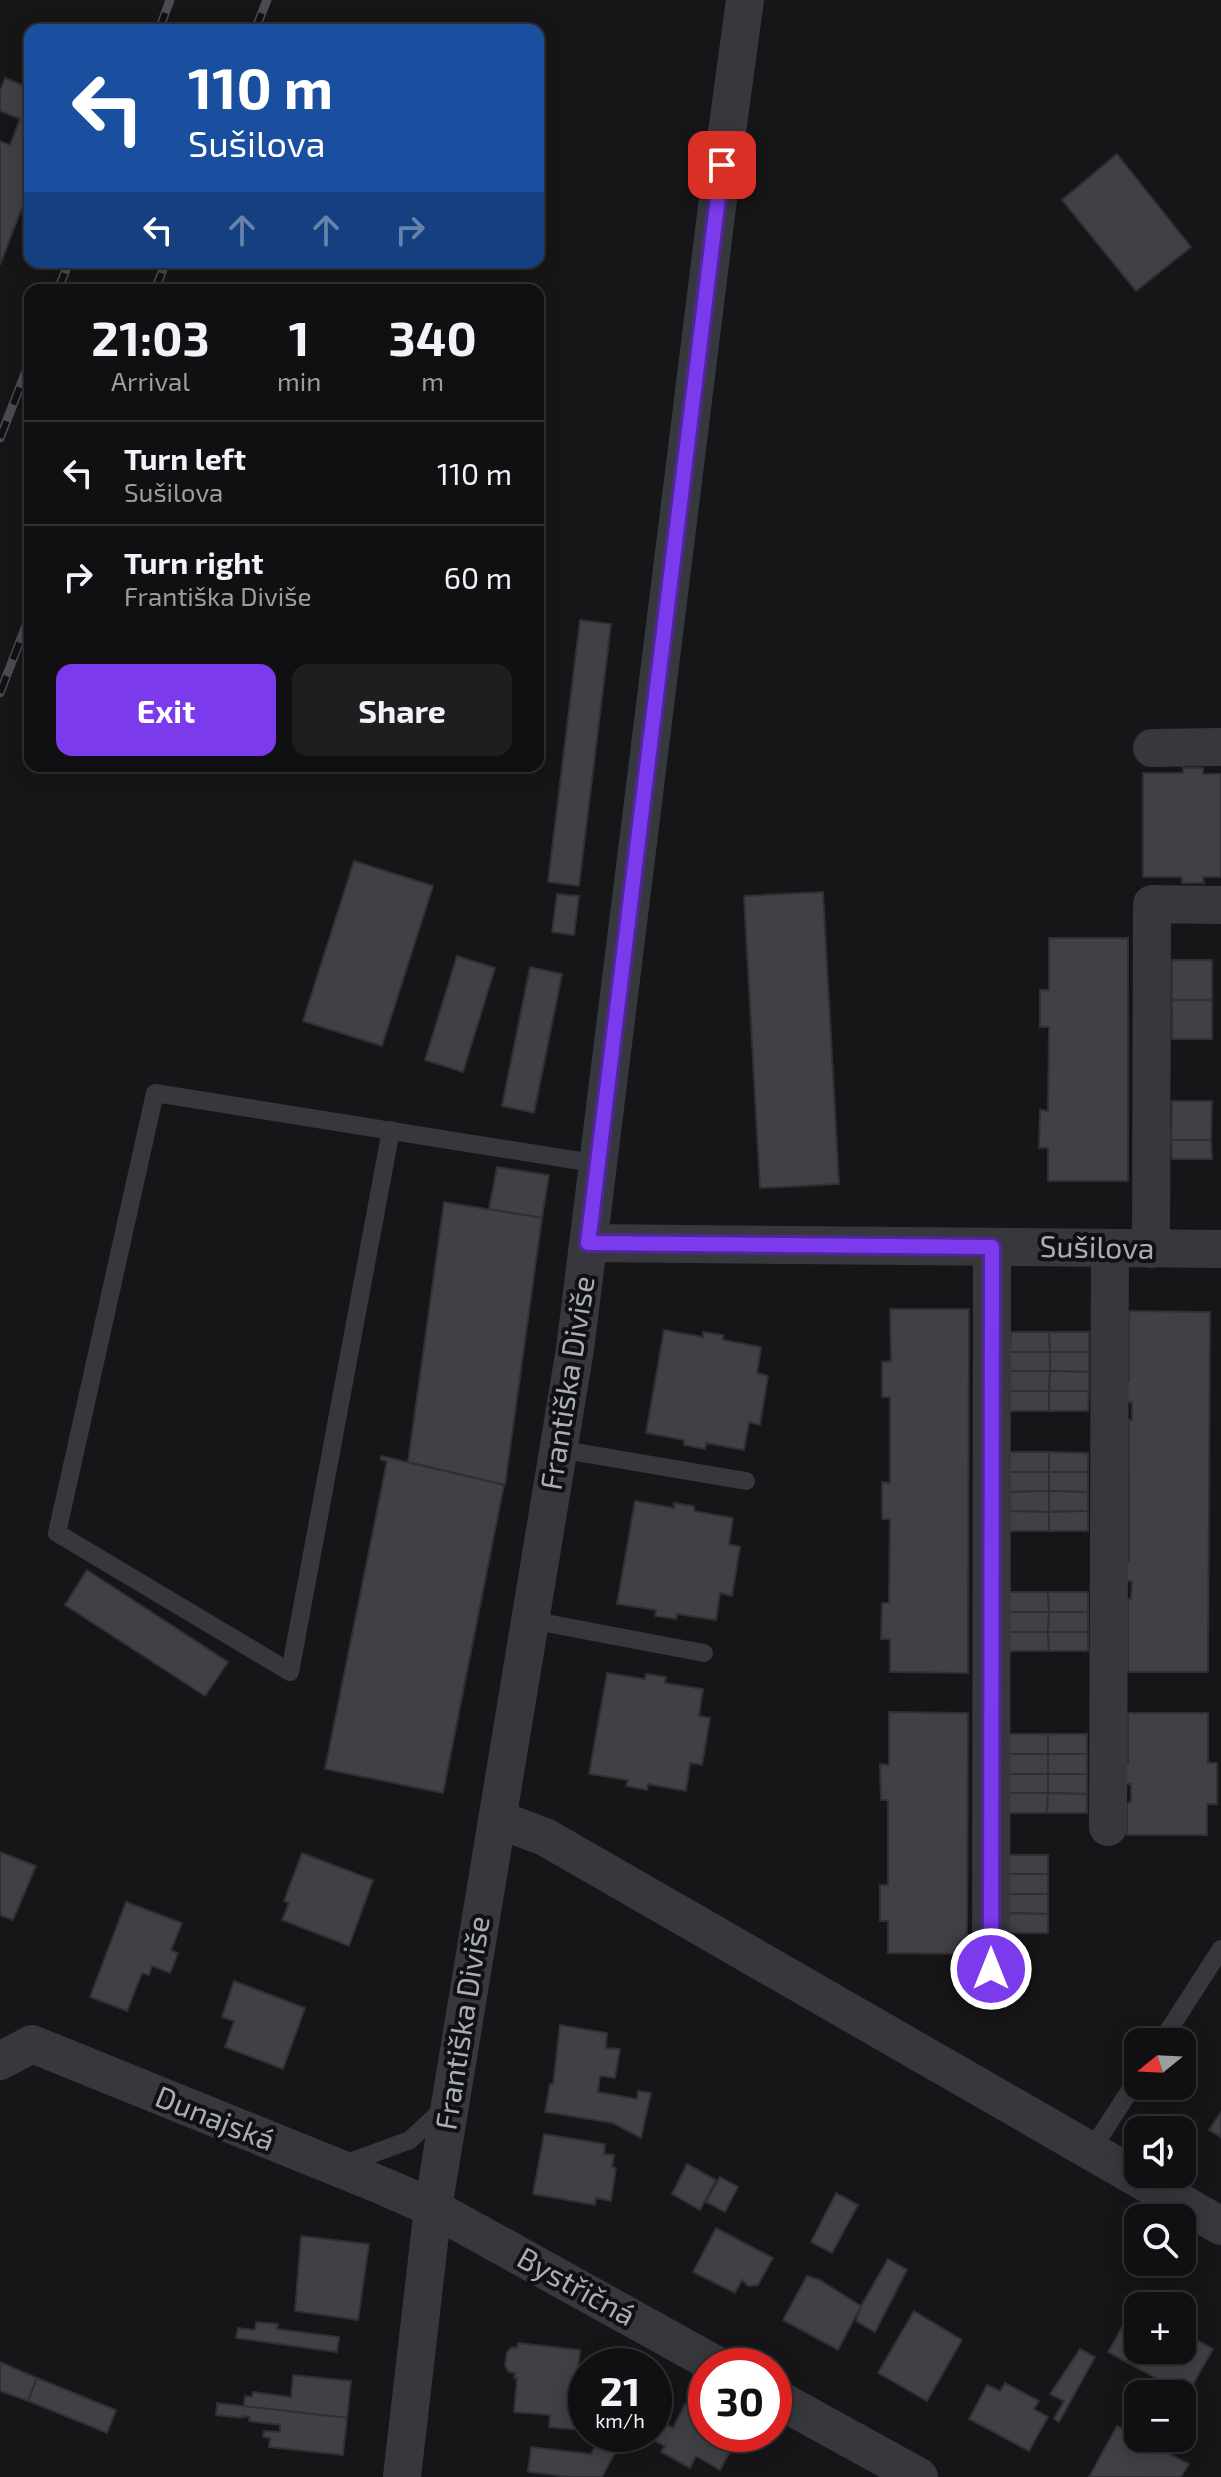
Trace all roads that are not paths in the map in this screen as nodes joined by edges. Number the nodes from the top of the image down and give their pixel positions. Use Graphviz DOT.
graph roads {
  1 [pos="745,0"];
  2 [pos="1221,747"];
  3 [pos="1152,748"];
  4 [pos="1221,905"];
  5 [pos="391,1130"];
  6 [pos="599,1164"];
  7 [pos="588,1243"];
  8 [pos="992,1247"];
  9 [pos="1110,1248"];
  10 [pos="1151,1249"];
  11 [pos="1221,1249"];
  12 [pos="558,1449"];
  13 [pos="746,1481"];
  14 [pos="530,1620"];
  15 [pos="704,1653"];
  16 [pos="497,1819"];
  17 [pos="1108,1827"];
  18 [pos="1221,1949"];
  19 [pos="991,1969"];
  20 [pos="1170,2028"];
  21 [pos="0,2061"];
  22 [pos="1124,2100"];
  23 [pos="450,2102"];
  24 [pos="1090,2152"];
  25 [pos="336,2168"];
  26 [pos="433,2208"];
  27 [pos="1221,2226"];
  28 [pos="688,2349"];
  29 [pos="792,2407"];
  30 [pos="402,2477"];
  31 [pos="919,2477"];
  1 -- 6 [label="street, Františka Diviše"];
  2 -- 3 [label="street"];
  4 -- 10 [label="street"];
  5 -- 5 [label="lane"];
  5 -- 6 [label="lane"];
  6 -- 7 [label="street, Františka Diviše"];
  7 -- 8 [label="street, Sušilova"];
  7 -- 12 [label="street, Františka Diviše"];
  8 -- 9 [label="street, Sušilova"];
  8 -- 19 [label="street"];
  9 -- 10 [label="street, Sušilova"];
  9 -- 17 [label="street"];
  10 -- 11 [label="street, Sušilova"];
  12 -- 13 [label="lane"];
  12 -- 14 [label="street, Františka Diviše"];
  14 -- 15 [label="lane"];
  14 -- 16 [label="street, Františka Diviše"];
  16 -- 23 [label="street, Františka Diviše"];
  16 -- 24 [label="street"];
  18 -- 20 [label="lane"];
  21 -- 25 [label="street, Dunajská"];
  22 -- 24 [label="lane"];
  23 -- 25 [label="lane"];
  23 -- 26 [label="street, Františka Diviše"];
  24 -- 27 [label="street"];
  25 -- 26 [label="street, Dunajská"];
  26 -- 28 [label="street, Bystřičná"];
  26 -- 30 [label="street, Františka Diviše"];
  29 -- 31 [label="street"];
}
